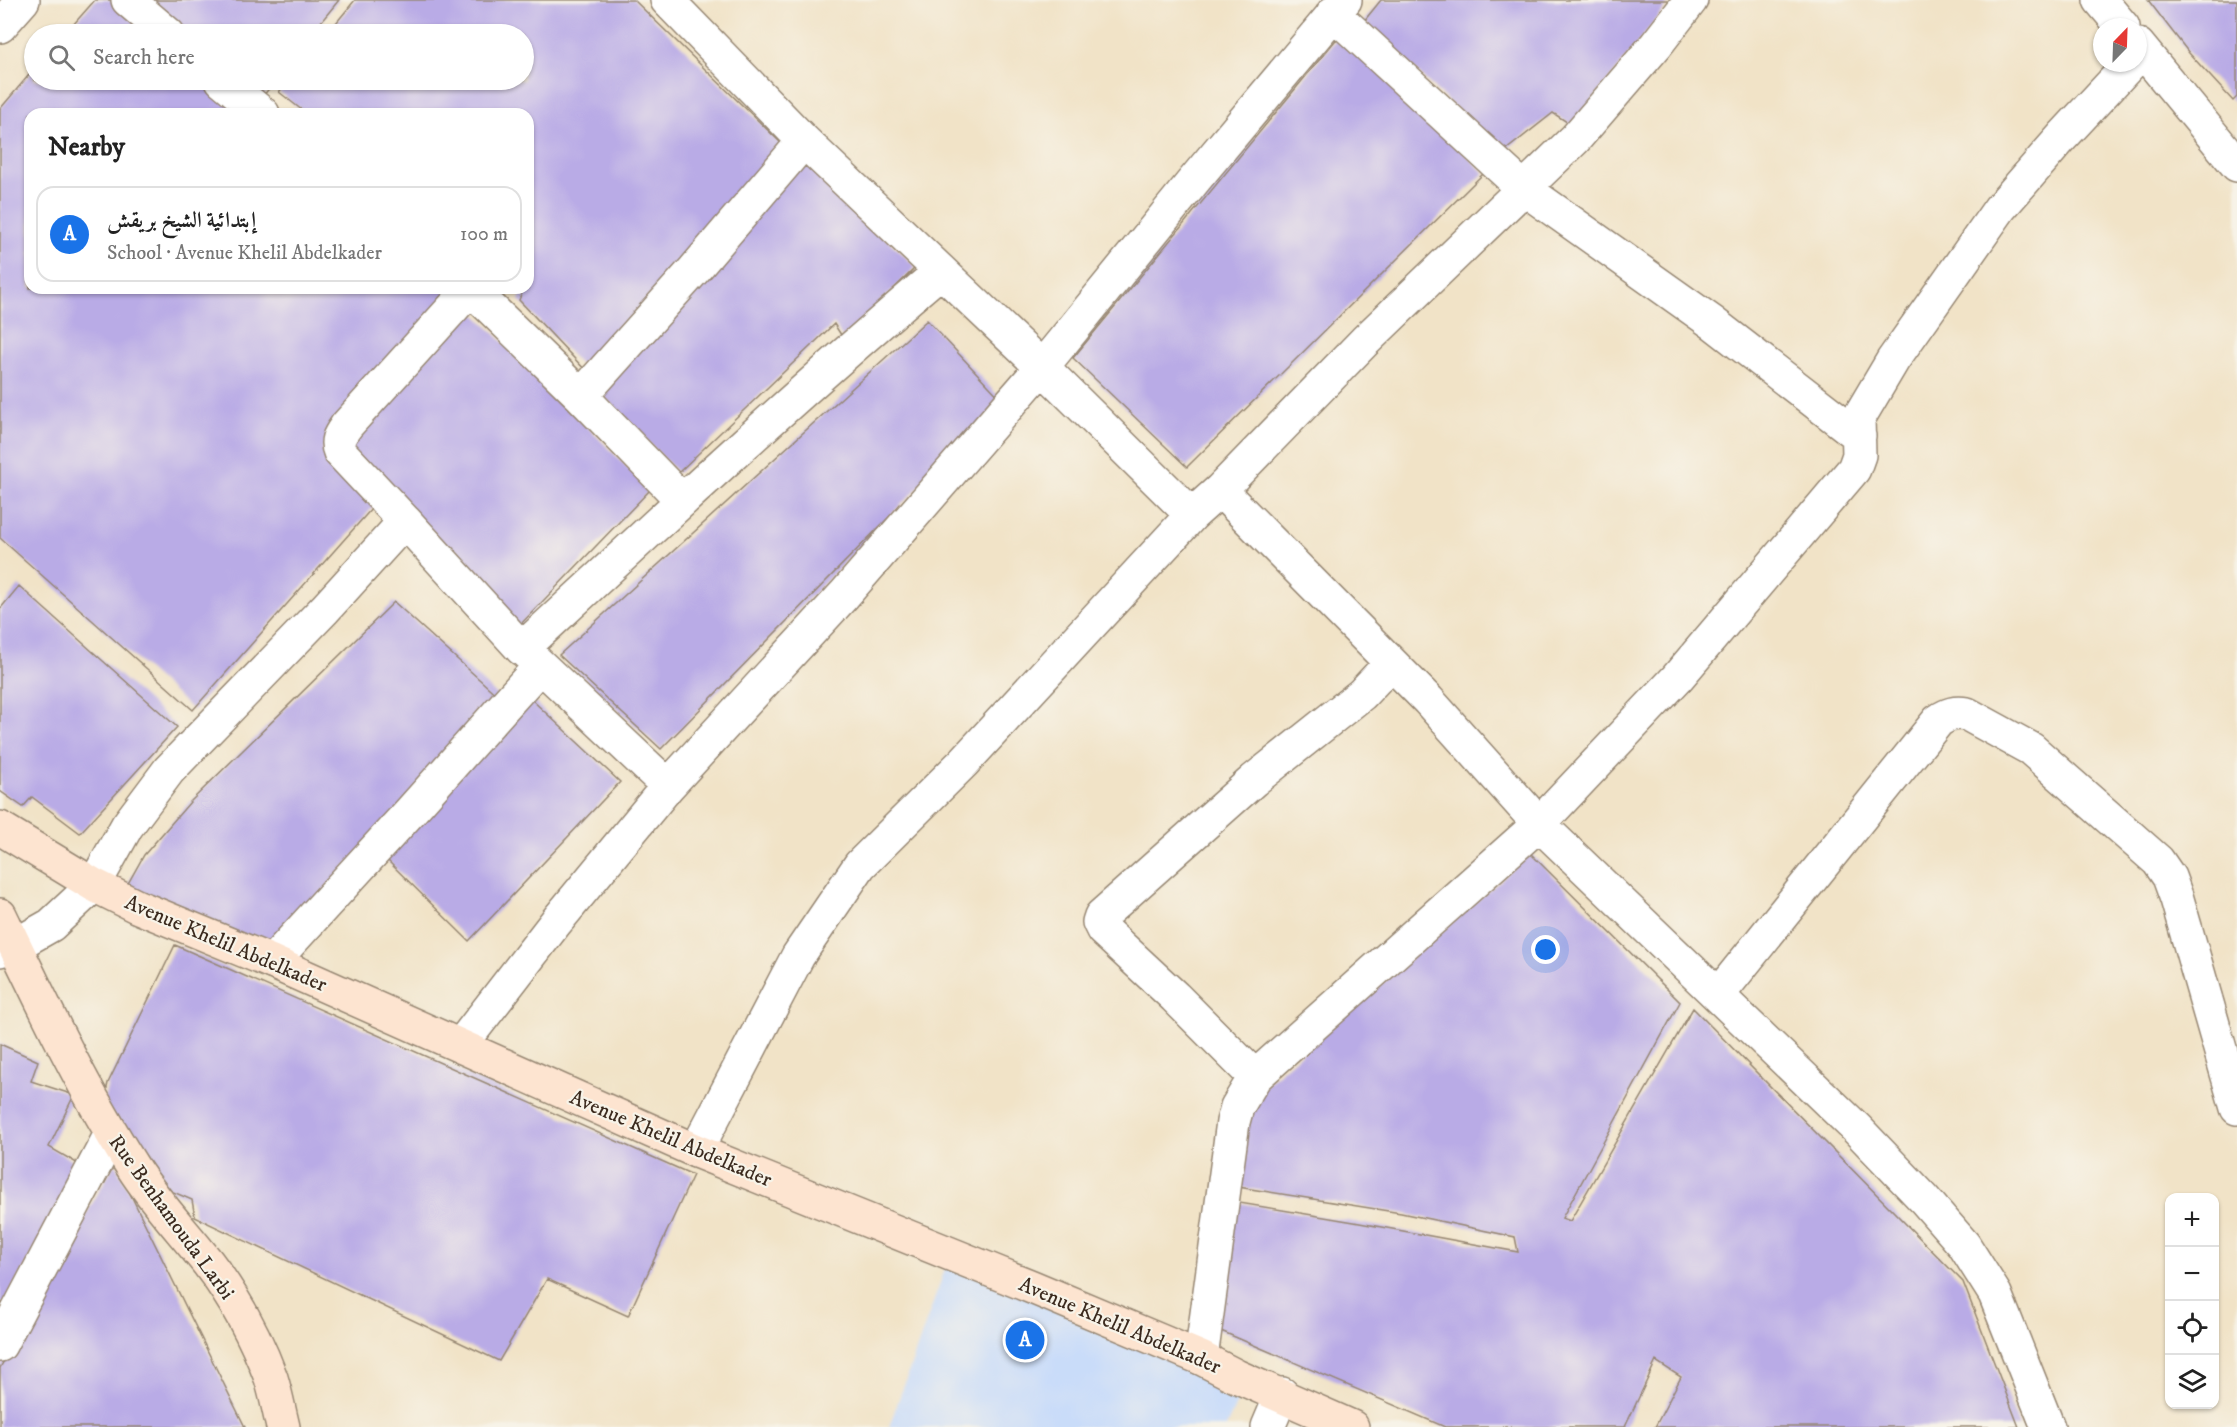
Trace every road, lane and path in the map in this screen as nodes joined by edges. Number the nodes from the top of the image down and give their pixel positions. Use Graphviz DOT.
graph roads {
  1 [pos="24,0"];
  2 [pos="128,0"];
  3 [pos="667,0"];
  4 [pos="1691,0"];
  5 [pos="2100,0"];
  6 [pos="1339,7"];
  7 [pos="2113,18"];
  8 [pos="156,24"];
  9 [pos="0,26"];
  10 [pos="2147,63"];
  11 [pos="2115,72"];
  12 [pos="234,90"];
  13 [pos="256,108"];
  14 [pos="804,141"];
  15 [pos="2237,165"];
  16 [pos="1523,188"];
  17 [pos="941,271"];
  18 [pos="465,294"];
  19 [pos="476,294"];
  20 [pos="1042,367"];
  21 [pos="581,396"];
  22 [pos="1859,436"];
  23 [pos="1220,490"];
  24 [pos="682,500"];
  25 [pos="1192,515"];
  26 [pos="405,521"];
  27 [pos="531,658"];
  28 [pos="1391,663"];
  29 [pos="668,786"];
  30 [pos="1539,824"];
  31 [pos="0,828"];
  32 [pos="94,885"];
  33 [pos="0,915"];
  34 [pos="7,948"];
  35 [pos="272,962"];
  36 [pos="1718,995"];
  37 [pos="461,1045"];
  38 [pos="1255,1077"];
  39 [pos="2237,1108"];
  40 [pos="111,1134"];
  41 [pos="696,1151"];
  42 [pos="4,1328"];
  43 [pos="1201,1358"];
  44 [pos="1282,1394"];
  45 [pos="283,1427"];
  46 [pos="1268,1427"];
  47 [pos="1352,1427"];
  48 [pos="2048,1427"];
  1 -- 9 [label="street"];
  2 -- 8 [label="street"];
  3 -- 14 [label="street"];
  4 -- 16 [label="street"];
  5 -- 7 [label="street"];
  6 -- 16 [label="street"];
  6 -- 20 [label="street"];
  10 -- 15 [label="street"];
  11 -- 22 [label="street"];
  12 -- 13 [label="street"];
  14 -- 17 [label="street"];
  14 -- 21 [label="street"];
  16 -- 22 [label="street"];
  16 -- 23 [label="street"];
  17 -- 20 [label="street"];
  17 -- 24 [label="street"];
  18 -- 26 [label="street"];
  19 -- 21 [label="street"];
  20 -- 25 [label="street"];
  20 -- 29 [label="street"];
  21 -- 24 [label="street"];
  22 -- 30 [label="street"];
  23 -- 25 [label="street"];
  23 -- 28 [label="street"];
  24 -- 27 [label="street"];
  25 -- 41 [label="street"];
  26 -- 27 [label="street"];
  26 -- 32 [label="street"];
  27 -- 29 [label="street"];
  27 -- 35 [label="street"];
  28 -- 30 [label="street"];
  28 -- 38 [label="street"];
  29 -- 37 [label="street"];
  30 -- 36 [label="street"];
  30 -- 38 [label="street"];
  31 -- 32 [label="street, Avenue Khelil Abdelkader"];
  32 -- 34 [label="street"];
  32 -- 35 [label="street, Avenue Khelil Abdelkader"];
  33 -- 34 [label="street, Rue Benhamouda Larbi"];
  34 -- 40 [label="street, Rue Benhamouda Larbi"];
  35 -- 37 [label="street, Avenue Khelil Abdelkader"];
  36 -- 39 [label="street"];
  36 -- 48 [label="street"];
  37 -- 41 [label="street, Avenue Khelil Abdelkader"];
  38 -- 43 [label="street"];
  40 -- 42 [label="street"];
  40 -- 45 [label="street, Rue Benhamouda Larbi"];
  41 -- 43 [label="street, Avenue Khelil Abdelkader"];
  43 -- 44 [label="street, Avenue Khelil Abdelkader"];
  44 -- 46 [label="street"];
  44 -- 47 [label="street, Avenue Khelil Abdelkader"];
}
